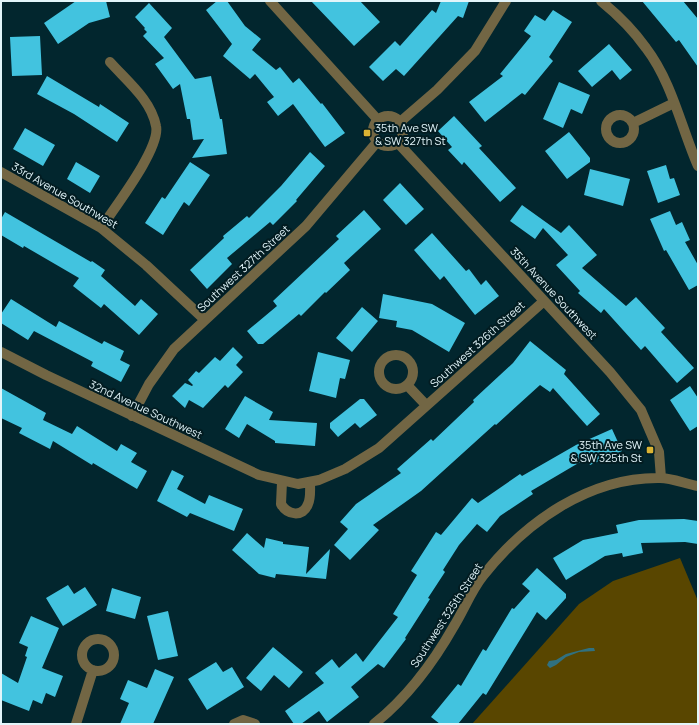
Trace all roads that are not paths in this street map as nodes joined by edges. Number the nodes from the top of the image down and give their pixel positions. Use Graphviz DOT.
graph roads {
  1 [pos="270,1"];
  2 [pos="506,1"];
  3 [pos="602,1"];
  4 [pos="110,62"];
  5 [pos="674,103"];
  6 [pos="378,120"];
  7 [pos="400,122"];
  8 [pos="633,122"];
  9 [pos="377,142"];
  10 [pos="398,143"];
  11 [pos="698,166"];
  12 [pos="1,172"];
  13 [pos="101,228"];
  14 [pos="544,300"];
  15 [pos="205,320"];
  16 [pos="1,352"];
  17 [pos="407,385"];
  18 [pos="426,405"];
  19 [pos="132,416"];
  20 [pos="661,478"];
  21 [pos="282,482"];
  22 [pos="310,482"];
  23 [pos="298,484"];
  24 [pos="698,486"];
  25 [pos="93,670"];
  26 [pos="76,724"];
  27 [pos="234,724"];
  28 [pos="255,724"];
  29 [pos="374,724"];
  1 -- 6 [label="street"];
  2 -- 7 [label="street"];
  3 -- 5 [label="street"];
  4 -- 13 [label="street"];
  5 -- 8 [label="street"];
  5 -- 11 [label="street"];
  6 -- 7 [label="street"];
  6 -- 9 [label="street"];
  7 -- 10 [label="street"];
  9 -- 10 [label="street"];
  9 -- 15 [label="street, Southwest 327th Street"];
  10 -- 14 [label="street, 35th Avenue Southwest"];
  12 -- 13 [label="street, 33rd Avenue Southwest"];
  13 -- 15 [label="street, 33rd Avenue Southwest"];
  14 -- 18 [label="street, Southwest 326th Street"];
  14 -- 20 [label="street, 35th Avenue Southwest"];
  15 -- 19 [label="street, Southwest 327th Street"];
  16 -- 19 [label="street, 32nd Avenue Southwest"];
  17 -- 18 [label="street"];
  18 -- 22 [label="street, Southwest 326th Street"];
  19 -- 21 [label="street, 32nd Avenue Southwest"];
  20 -- 24 [label="street, Southwest 325th Street"];
  20 -- 29 [label="street, Southwest 325th Street"];
  21 -- 22 [label="street"];
  21 -- 23 [label="street, 32nd Avenue Southwest"];
  22 -- 23 [label="street, Southwest 326th Street"];
  25 -- 26 [label="street"];
  27 -- 28 [label="street"];
}
